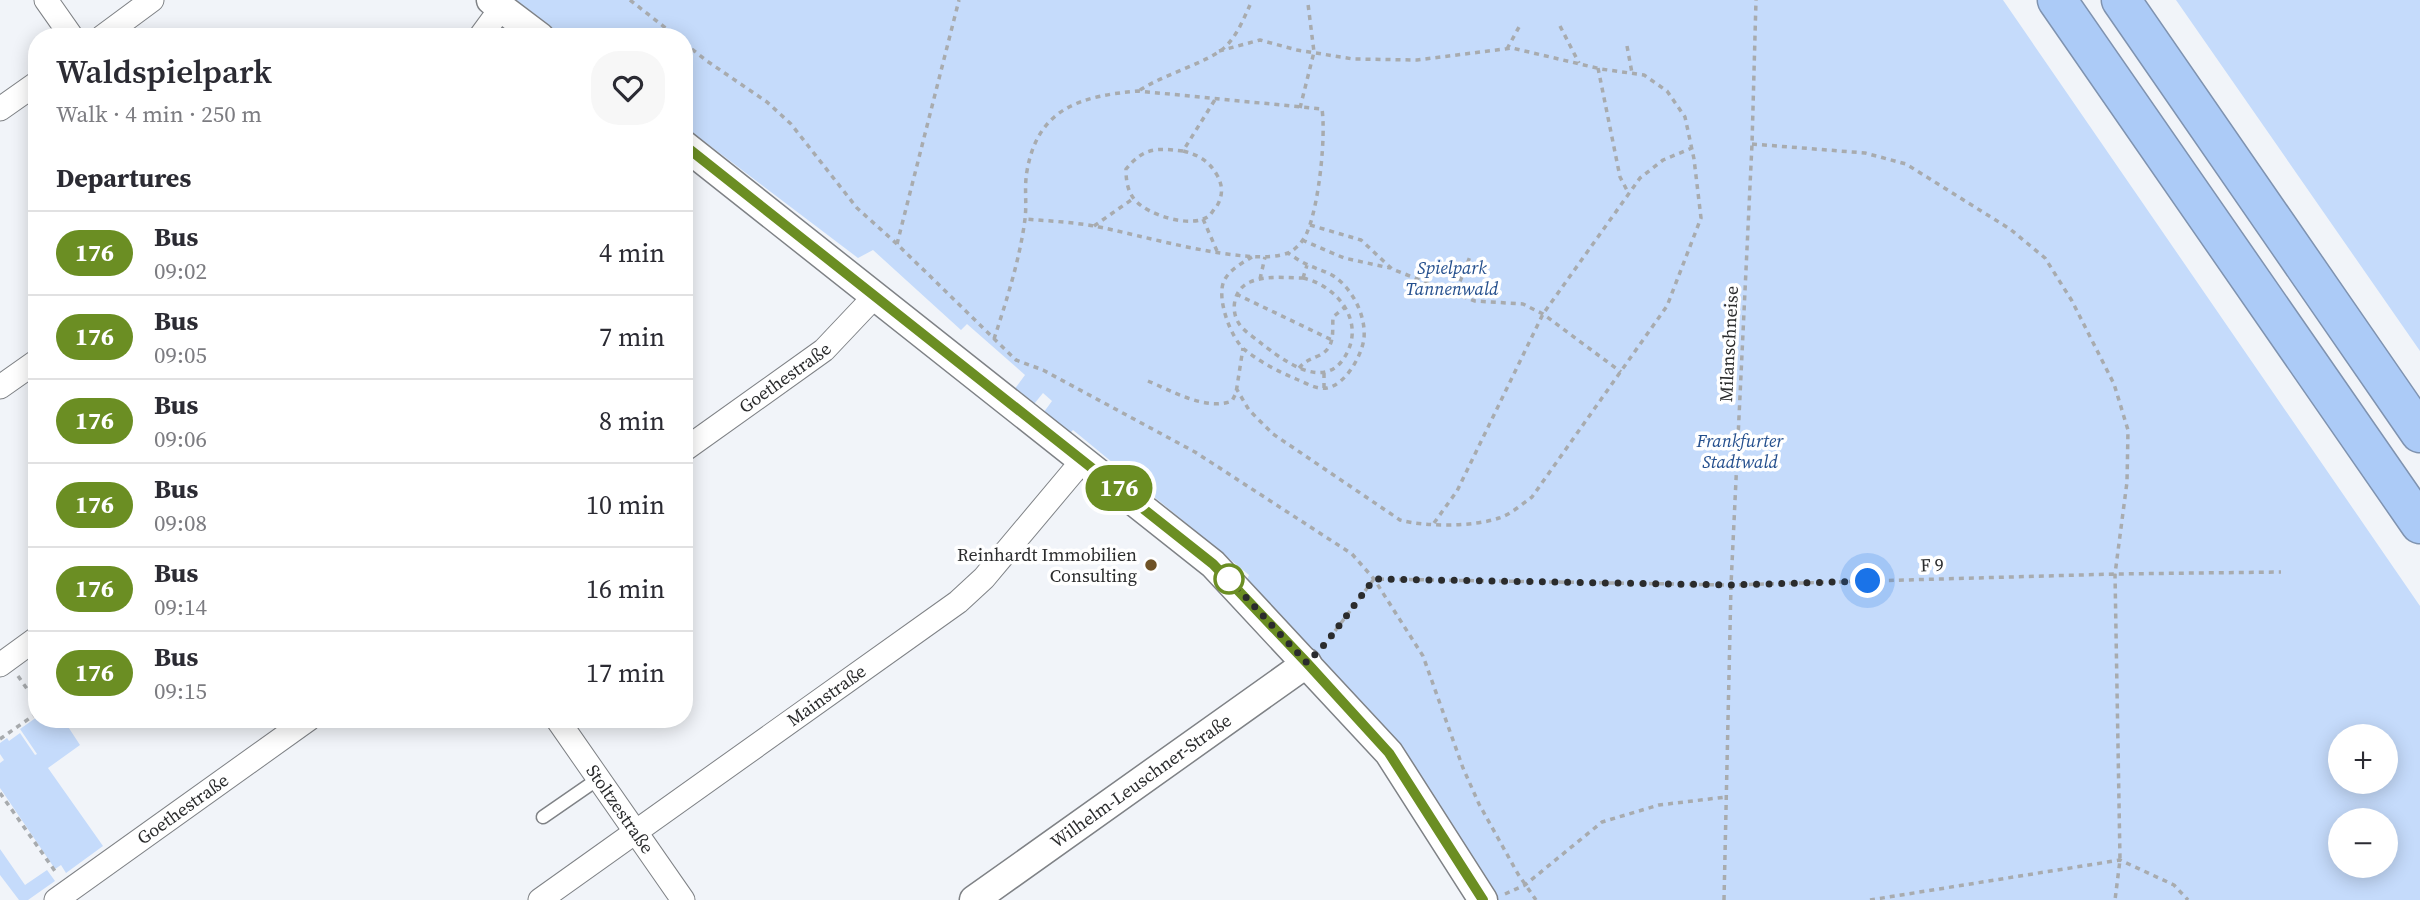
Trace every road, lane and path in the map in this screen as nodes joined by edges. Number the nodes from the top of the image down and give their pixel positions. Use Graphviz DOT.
graph roads {
  1 [pos="46,0"];
  2 [pos="152,0"];
  3 [pos="630,0"];
  4 [pos="959,0"];
  5 [pos="1756,0"];
  6 [pos="2057,0"];
  7 [pos="2121,0"];
  8 [pos="496,4"];
  9 [pos="1308,4"];
  10 [pos="1250,5"];
  11 [pos="1560,26"];
  12 [pos="1519,27"];
  13 [pos="66,28"];
  14 [pos="114,28"];
  15 [pos="484,28"];
  16 [pos="528,28"];
  17 [pos="666,28"];
  18 [pos="1627,46"];
  19 [pos="1507,49"];
  20 [pos="693,50"];
  21 [pos="1219,51"];
  22 [pos="1314,52"];
  23 [pos="1579,63"];
  24 [pos="1598,68"];
  25 [pos="1632,73"];
  26 [pos="28,89"];
  27 [pos="1138,91"];
  28 [pos="1216,99"];
  29 [pos="1300,108"];
  30 [pos="0,109"];
  31 [pos="1752,144"];
  32 [pos="1692,148"];
  33 [pos="1183,151"];
  34 [pos="693,158"];
  35 [pos="1629,194"];
  36 [pos="1134,198"];
  37 [pos="1025,219"];
  38 [pos="1203,219"];
  39 [pos="1310,225"];
  40 [pos="1094,226"];
  41 [pos="1302,240"];
  42 [pos="897,244"];
  43 [pos="1217,251"];
  44 [pos="1288,253"];
  45 [pos="1471,254"];
  46 [pos="1254,257"];
  47 [pos="1265,257"];
  48 [pos="1307,265"];
  49 [pos="1392,268"];
  50 [pos="1303,278"];
  51 [pos="1260,279"];
  52 [pos="1443,289"];
  53 [pos="1236,294"];
  54 [pos="876,295"];
  55 [pos="1357,306"];
  56 [pos="1347,309"];
  57 [pos="1543,314"];
  58 [pos="1242,328"];
  59 [pos="1234,334"];
  60 [pos="993,340"];
  61 [pos="1332,340"];
  62 [pos="1242,348"];
  63 [pos="28,367"];
  64 [pos="1299,368"];
  65 [pos="1621,372"];
  66 [pos="1324,373"];
  67 [pos="1148,381"];
  68 [pos="0,387"];
  69 [pos="1236,388"];
  70 [pos="1324,388"];
  71 [pos="2420,433"];
  72 [pos="693,444"];
  73 [pos="1083,460"];
  74 [pos="1434,524"];
  75 [pos="2420,524"];
  76 [pos="2281,572"];
  77 [pos="2115,574"];
  78 [pos="1374,579"];
  79 [pos="1731,585"];
  80 [pos="28,647"];
  81 [pos="1307,663"];
  82 [pos="7,667"];
  83 [pos="28,692"];
  84 [pos="28,719"];
  85 [pos="296,728"];
  86 [pos="563,728"];
  87 [pos="0,739"];
  88 [pos="598,779"];
  89 [pos="0,793"];
  90 [pos="1727,796"];
  91 [pos="543,817"];
  92 [pos="635,832"];
  93 [pos="2120,860"];
  94 [pos="1525,885"];
  95 [pos="59,890"];
  96 [pos="540,900"];
  97 [pos="682,900"];
  98 [pos="974,900"];
  99 [pos="1489,900"];
  100 [pos="1536,900"];
  101 [pos="1724,900"];
  102 [pos="1870,900"];
  103 [pos="2115,900"];
  104 [pos="2188,900"];
  1 -- 13 [label="street"];
  2 -- 14 [label="street"];
  3 -- 17 [label="path"];
  4 -- 42 [label="path"];
  5 -- 31 [label="path, Milanschneise"];
  6 -- 75 [label="highway"];
  7 -- 71 [label="highway"];
  8 -- 15 [label="street"];
  8 -- 16 [label="street"];
  9 -- 22 [label="path"];
  10 -- 21 [label="path"];
  11 -- 23 [label="path"];
  12 -- 19 [label="path"];
  18 -- 25 [label="path"];
  19 -- 22 [label="path"];
  19 -- 23 [label="path"];
  20 -- 42 [label="path"];
  21 -- 22 [label="path"];
  21 -- 27 [label="path"];
  22 -- 29 [label="path"];
  23 -- 24 [label="path"];
  24 -- 25 [label="path"];
  24 -- 35 [label="path"];
  25 -- 32 [label="path"];
  26 -- 30 [label="street"];
  27 -- 28 [label="path"];
  27 -- 37 [label="path"];
  28 -- 29 [label="path"];
  28 -- 33 [label="path"];
  29 -- 39 [label="path"];
  31 -- 77 [label="path"];
  31 -- 79 [label="path, Milanschneise"];
  32 -- 35 [label="path"];
  32 -- 65 [label="path"];
  33 -- 36 [label="path"];
  33 -- 38 [label="path"];
  34 -- 54 [label="street"];
  35 -- 57 [label="path"];
  36 -- 38 [label="path"];
  36 -- 40 [label="path"];
  37 -- 40 [label="path"];
  37 -- 60 [label="path"];
  38 -- 43 [label="path"];
  39 -- 41 [label="path"];
  39 -- 49 [label="path"];
  40 -- 43 [label="path"];
  41 -- 44 [label="path"];
  41 -- 49 [label="path"];
  42 -- 60 [label="path"];
  43 -- 46 [label="path"];
  44 -- 47 [label="path"];
  44 -- 48 [label="path"];
  45 -- 52 [label="path"];
  46 -- 47 [label="path"];
  46 -- 59 [label="path"];
  47 -- 51 [label="path"];
  48 -- 50 [label="path"];
  48 -- 55 [label="path"];
  49 -- 52 [label="path"];
  50 -- 51 [label="path"];
  50 -- 56 [label="path"];
  51 -- 53 [label="path"];
  52 -- 57 [label="path"];
  53 -- 58 [label="path"];
  53 -- 61 [label="path"];
  54 -- 72 [label="street, Goethestraße"];
  54 -- 73 [label="street"];
  55 -- 56 [label="path"];
  55 -- 70 [label="path"];
  56 -- 61 [label="path"];
  56 -- 66 [label="path"];
  57 -- 65 [label="path"];
  57 -- 74 [label="path"];
  58 -- 59 [label="path"];
  58 -- 64 [label="path"];
  59 -- 62 [label="path"];
  60 -- 78 [label="path"];
  61 -- 64 [label="path"];
  62 -- 69 [label="path"];
  62 -- 70 [label="path"];
  63 -- 68 [label="street"];
  64 -- 66 [label="path"];
  65 -- 74 [label="path"];
  66 -- 70 [label="path"];
  67 -- 69 [label="path"];
  69 -- 74 [label="path"];
  73 -- 81 [label="street"];
  73 -- 92 [label="street, Mainstraße"];
  76 -- 77 [label="path, F 9"];
  77 -- 79 [label="path, F 9"];
  77 -- 93 [label="path"];
  78 -- 79 [label="path, F 9"];
  78 -- 81 [label="path"];
  78 -- 94 [label="path"];
  79 -- 90 [label="path, Milanschneise"];
  80 -- 82 [label="street"];
  81 -- 98 [label="street, Wilhelm-Leuschner-Straße"];
  81 -- 99 [label="street"];
  82 -- 83 [label="path"];
  84 -- 87 [label="path"];
  85 -- 95 [label="street, Goethestraße"];
  86 -- 88 [label="street, Stoltzestraße"];
  88 -- 91 [label="lane"];
  88 -- 92 [label="street, Stoltzestraße"];
  89 -- 95 [label="path"];
  90 -- 94 [label="path"];
  90 -- 101 [label="path, Milanschneise"];
  92 -- 96 [label="street, Mainstraße"];
  92 -- 97 [label="street, Stoltzestraße"];
  93 -- 102 [label="path"];
  93 -- 103 [label="path"];
  93 -- 104 [label="path"];
  94 -- 99 [label="path"];
  94 -- 100 [label="path"];
}
